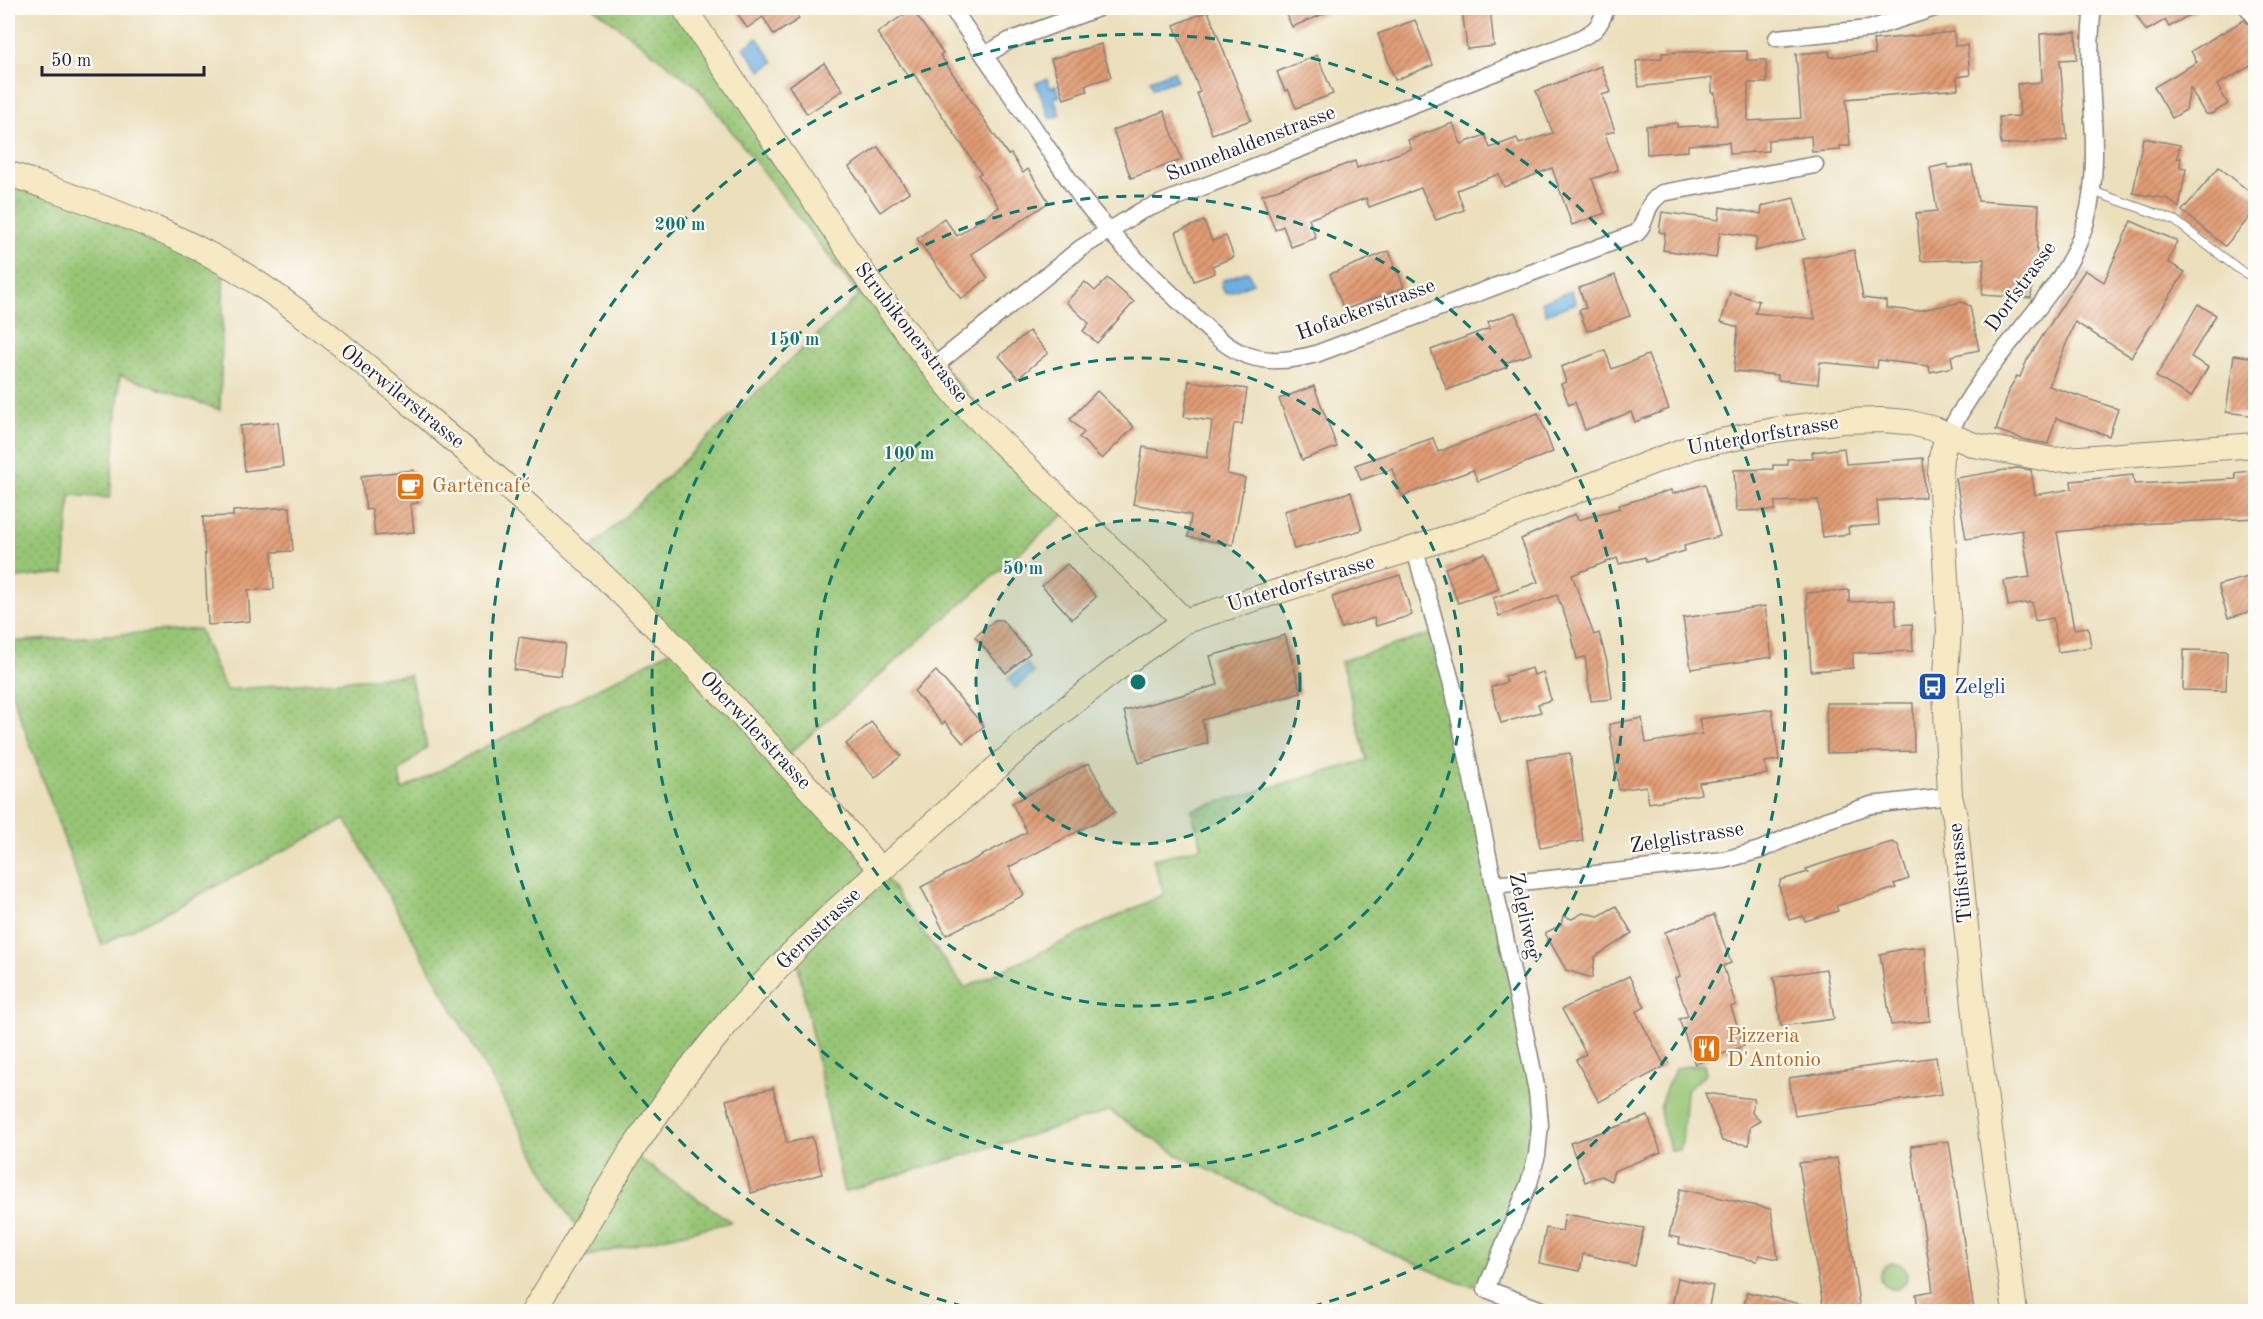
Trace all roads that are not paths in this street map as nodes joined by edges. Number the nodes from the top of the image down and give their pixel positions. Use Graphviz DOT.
graph roads {
  1 [pos="684,8"];
  2 [pos="952,8"];
  3 [pos="1098,8"];
  4 [pos="1606,8"];
  5 [pos="1935,8"];
  6 [pos="2093,8"];
  7 [pos="2248,8"];
  8 [pos="2256,18"];
  9 [pos="1777,38"];
  10 [pos="985,55"];
  11 [pos="1815,165"];
  12 [pos="8,173"];
  13 [pos="2092,191"];
  14 [pos="1107,230"];
  15 [pos="2256,279"];
  16 [pos="933,367"];
  17 [pos="1948,434"];
  18 [pos="2256,445"];
  19 [pos="1414,549"];
  20 [pos="1185,621"];
  21 [pos="1950,796"];
  22 [pos="881,870"];
  23 [pos="1494,885"];
  24 [pos="533,1311"];
  25 [pos="1547,1311"];
  26 [pos="2015,1311"];
  1 -- 16 [label="street, Strubikonerstrasse"];
  2 -- 10 [label="street, Hofackerstrasse"];
  3 -- 10 [label="street"];
  4 -- 14 [label="street, Sunnehaldenstrasse"];
  5 -- 9 [label="street"];
  6 -- 13 [label="street, Dorfstrasse"];
  7 -- 8 [label="street"];
  10 -- 14 [label="street, Hofackerstrasse"];
  11 -- 14 [label="street, Hofackerstrasse"];
  12 -- 22 [label="street, Oberwilerstrasse"];
  13 -- 15 [label="lane"];
  13 -- 17 [label="street, Dorfstrasse"];
  14 -- 16 [label="street, Sunnehaldenstrasse"];
  16 -- 20 [label="street, Strubikonerstrasse"];
  17 -- 18 [label="street, Unterdorfstrasse"];
  17 -- 19 [label="street, Unterdorfstrasse"];
  17 -- 21 [label="street, Tüfistrasse"];
  19 -- 20 [label="street, Unterdorfstrasse"];
  19 -- 23 [label="street, Zelgliweg"];
  20 -- 22 [label="street, Gernstrasse"];
  21 -- 23 [label="street, Zelglistrasse"];
  21 -- 26 [label="street, Tüfistrasse"];
  22 -- 24 [label="street, Gernstrasse"];
  23 -- 25 [label="street, Zelgliweg"];
}
